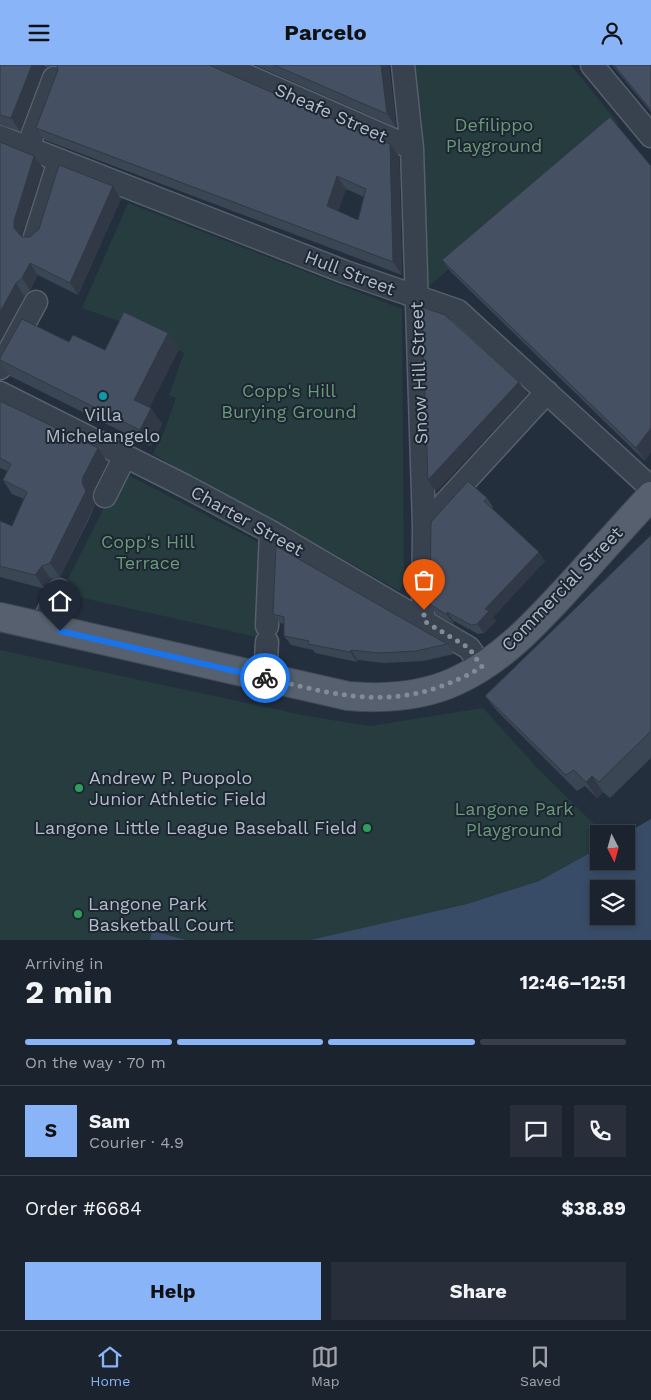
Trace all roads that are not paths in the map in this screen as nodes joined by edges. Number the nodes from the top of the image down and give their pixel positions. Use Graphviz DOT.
graph roads {
  1 [pos="222,65"];
  2 [pos="403,65"];
  3 [pos="592,65"];
  4 [pos="54,78"];
  5 [pos="651,136"];
  6 [pos="0,137"];
  7 [pos="28,147"];
  8 [pos="412,148"];
  9 [pos="59,161"];
  10 [pos="34,237"];
  11 [pos="416,296"];
  12 [pos="36,302"];
  13 [pos="0,368"];
  14 [pos="548,392"];
  15 [pos="0,393"];
  16 [pos="125,456"];
  17 [pos="651,488"];
  18 [pos="105,496"];
  19 [pos="651,496"];
  20 [pos="424,525"];
  21 [pos="271,533"];
  22 [pos="59,590"];
  23 [pos="0,617"];
  24 [pos="424,621"];
  25 [pos="41,627"];
  26 [pos="482,667"];
  27 [pos="265,678"];
  1 -- 8 [label="street, Sheafe Street"];
  2 -- 8 [label="street, Snow Hill Street"];
  3 -- 5 [label="street"];
  4 -- 7 [label="street"];
  6 -- 7 [label="street, Hull Street"];
  7 -- 9 [label="street, Hull Street"];
  8 -- 11 [label="street, Snow Hill Street"];
  9 -- 10 [label="street"];
  9 -- 11 [label="street, Hull Street"];
  11 -- 14 [label="street, Hull Street"];
  11 -- 20 [label="street, Snow Hill Street"];
  12 -- 13 [label="street"];
  14 -- 17 [label="street, Hull Street"];
  14 -- 20 [label="street"];
  15 -- 16 [label="street, Charter Street"];
  16 -- 18 [label="street"];
  16 -- 21 [label="street, Charter Street"];
  19 -- 26 [label="main road, Commercial Street"];
  20 -- 24 [label="street, Snow Hill Street"];
  21 -- 24 [label="street, Charter Street"];
  21 -- 27 [label="street"];
  22 -- 25 [label="street"];
  23 -- 25 [label="main road, Commercial Street"];
  24 -- 26 [label="street, Charter Street"];
  25 -- 27 [label="main road, Commercial Street"];
  26 -- 27 [label="main road, Commercial Street"];
}
